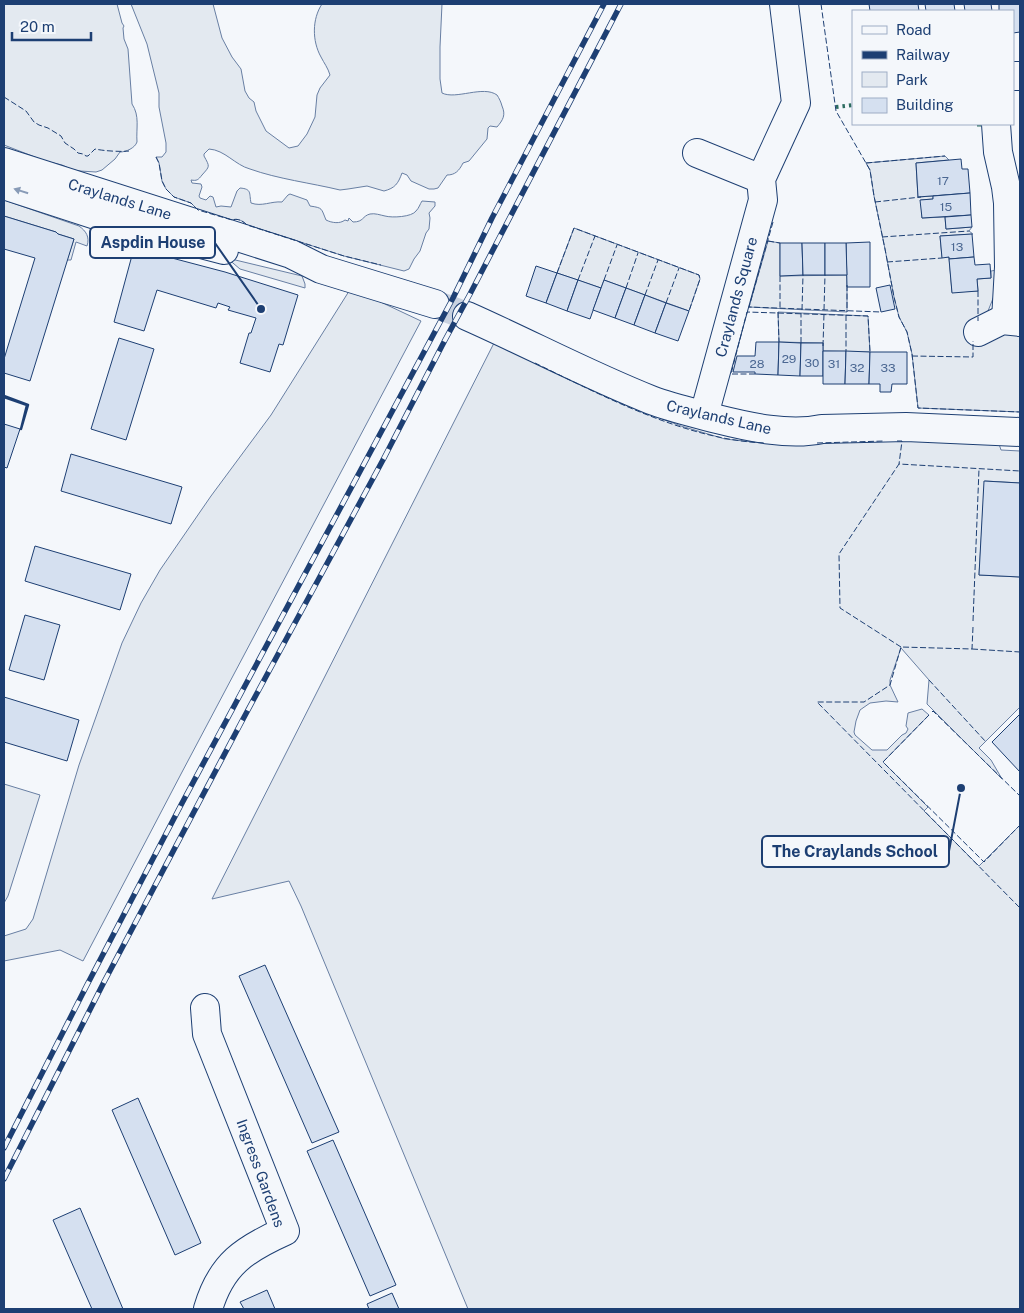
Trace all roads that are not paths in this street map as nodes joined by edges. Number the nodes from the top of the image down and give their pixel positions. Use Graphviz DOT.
graph roads {
  1 [pos="784,4"];
  2 [pos="996,125"];
  3 [pos="697,153"];
  4 [pos="4,162"];
  5 [pos="31,171"];
  6 [pos="761,179"];
  7 [pos="4,185"];
  8 [pos="117,222"];
  9 [pos="321,269"];
  10 [pos="435,304"];
  11 [pos="467,316"];
  12 [pos="1013,321"];
  13 [pos="978,332"];
  14 [pos="704,415"];
  15 [pos="1020,432"];
  16 [pos="205,1008"];
  17 [pos="208,1309"];
  1 -- 6 [label="street, Craylands Square"];
  2 -- 12 [label="street"];
  3 -- 6 [label="street"];
  4 -- 5 [label="street, Craylands Lane"];
  5 -- 8 [label="street, Craylands Lane"];
  5 -- 9 [label="street, Craylands Lane"];
  6 -- 14 [label="street, Craylands Square"];
  8 -- 7 [label="street, Craylands Lane, one-way"];
  8 -- 9 [label="street, Craylands Lane"];
  9 -- 10 [label="street, Craylands Lane"];
  11 -- 14 [label="street, Craylands Lane"];
  12 -- 13 [label="street"];
  14 -- 15 [label="street, Craylands Lane"];
  16 -- 17 [label="street, Ingress Gardens"];
}
